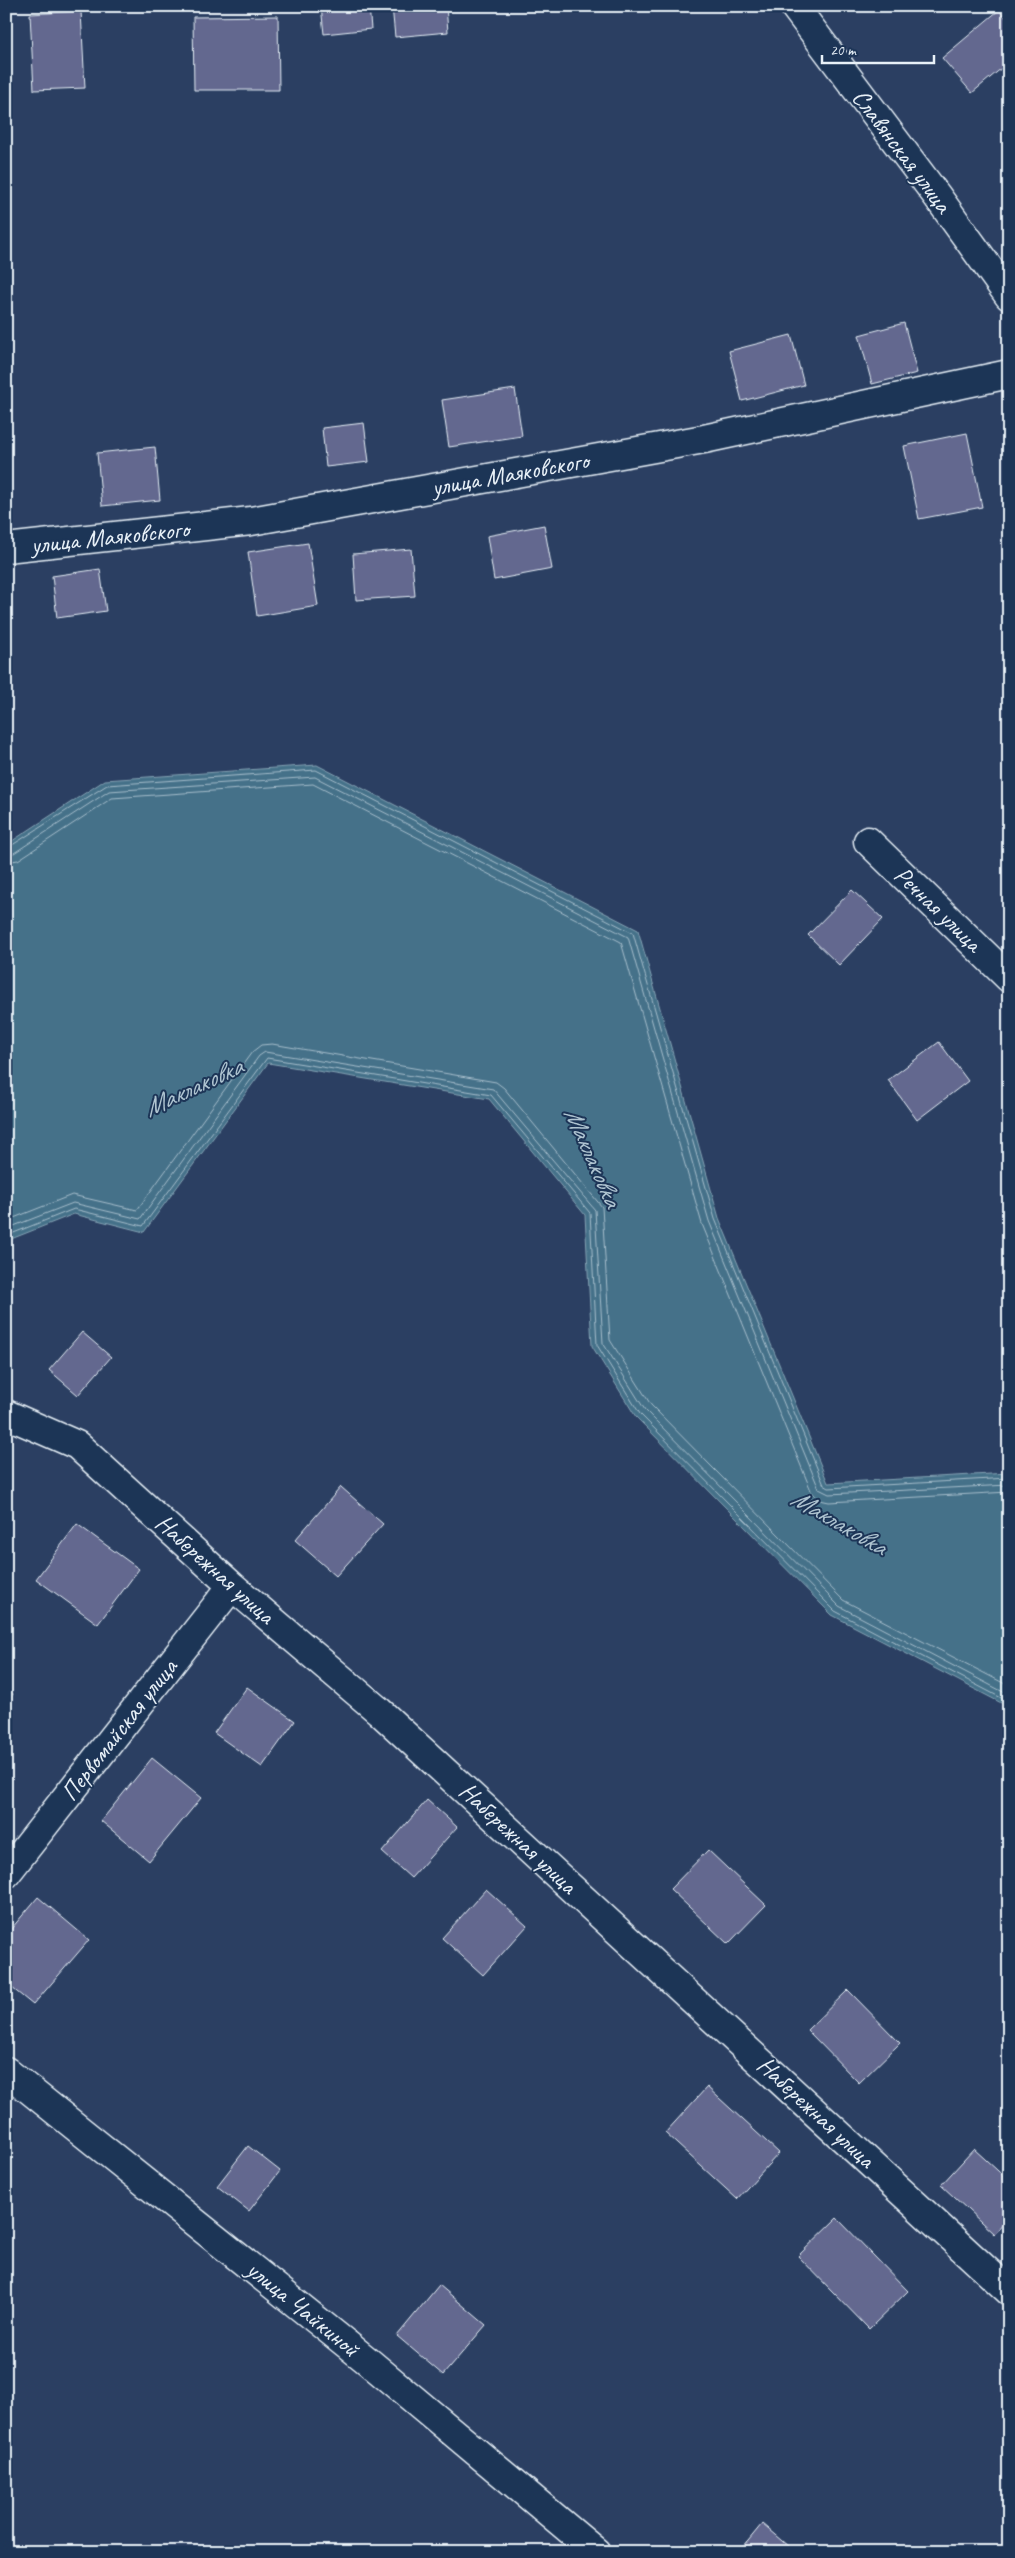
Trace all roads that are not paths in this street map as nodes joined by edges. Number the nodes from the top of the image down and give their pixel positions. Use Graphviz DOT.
graph roads {
  1 [pos="794,6"];
  2 [pos="1009,296"];
  3 [pos="1009,374"];
  4 [pos="6,548"];
  5 [pos="868,841"];
  6 [pos="1009,978"];
  7 [pos="6,1414"];
  8 [pos="232,1586"];
  9 [pos="6,1874"];
  10 [pos="6,2072"];
  11 [pos="1009,2291"];
  12 [pos="596,2552"];
  1 -- 2 [label="street, Славянская улица"];
  3 -- 4 [label="street, улица Маяковского"];
  5 -- 6 [label="street, Речная улица"];
  7 -- 8 [label="street, Набережная улица"];
  8 -- 9 [label="street, Первомайская улица"];
  8 -- 11 [label="street, Набережная улица"];
  10 -- 12 [label="street, улица Чайкиной"];
}
